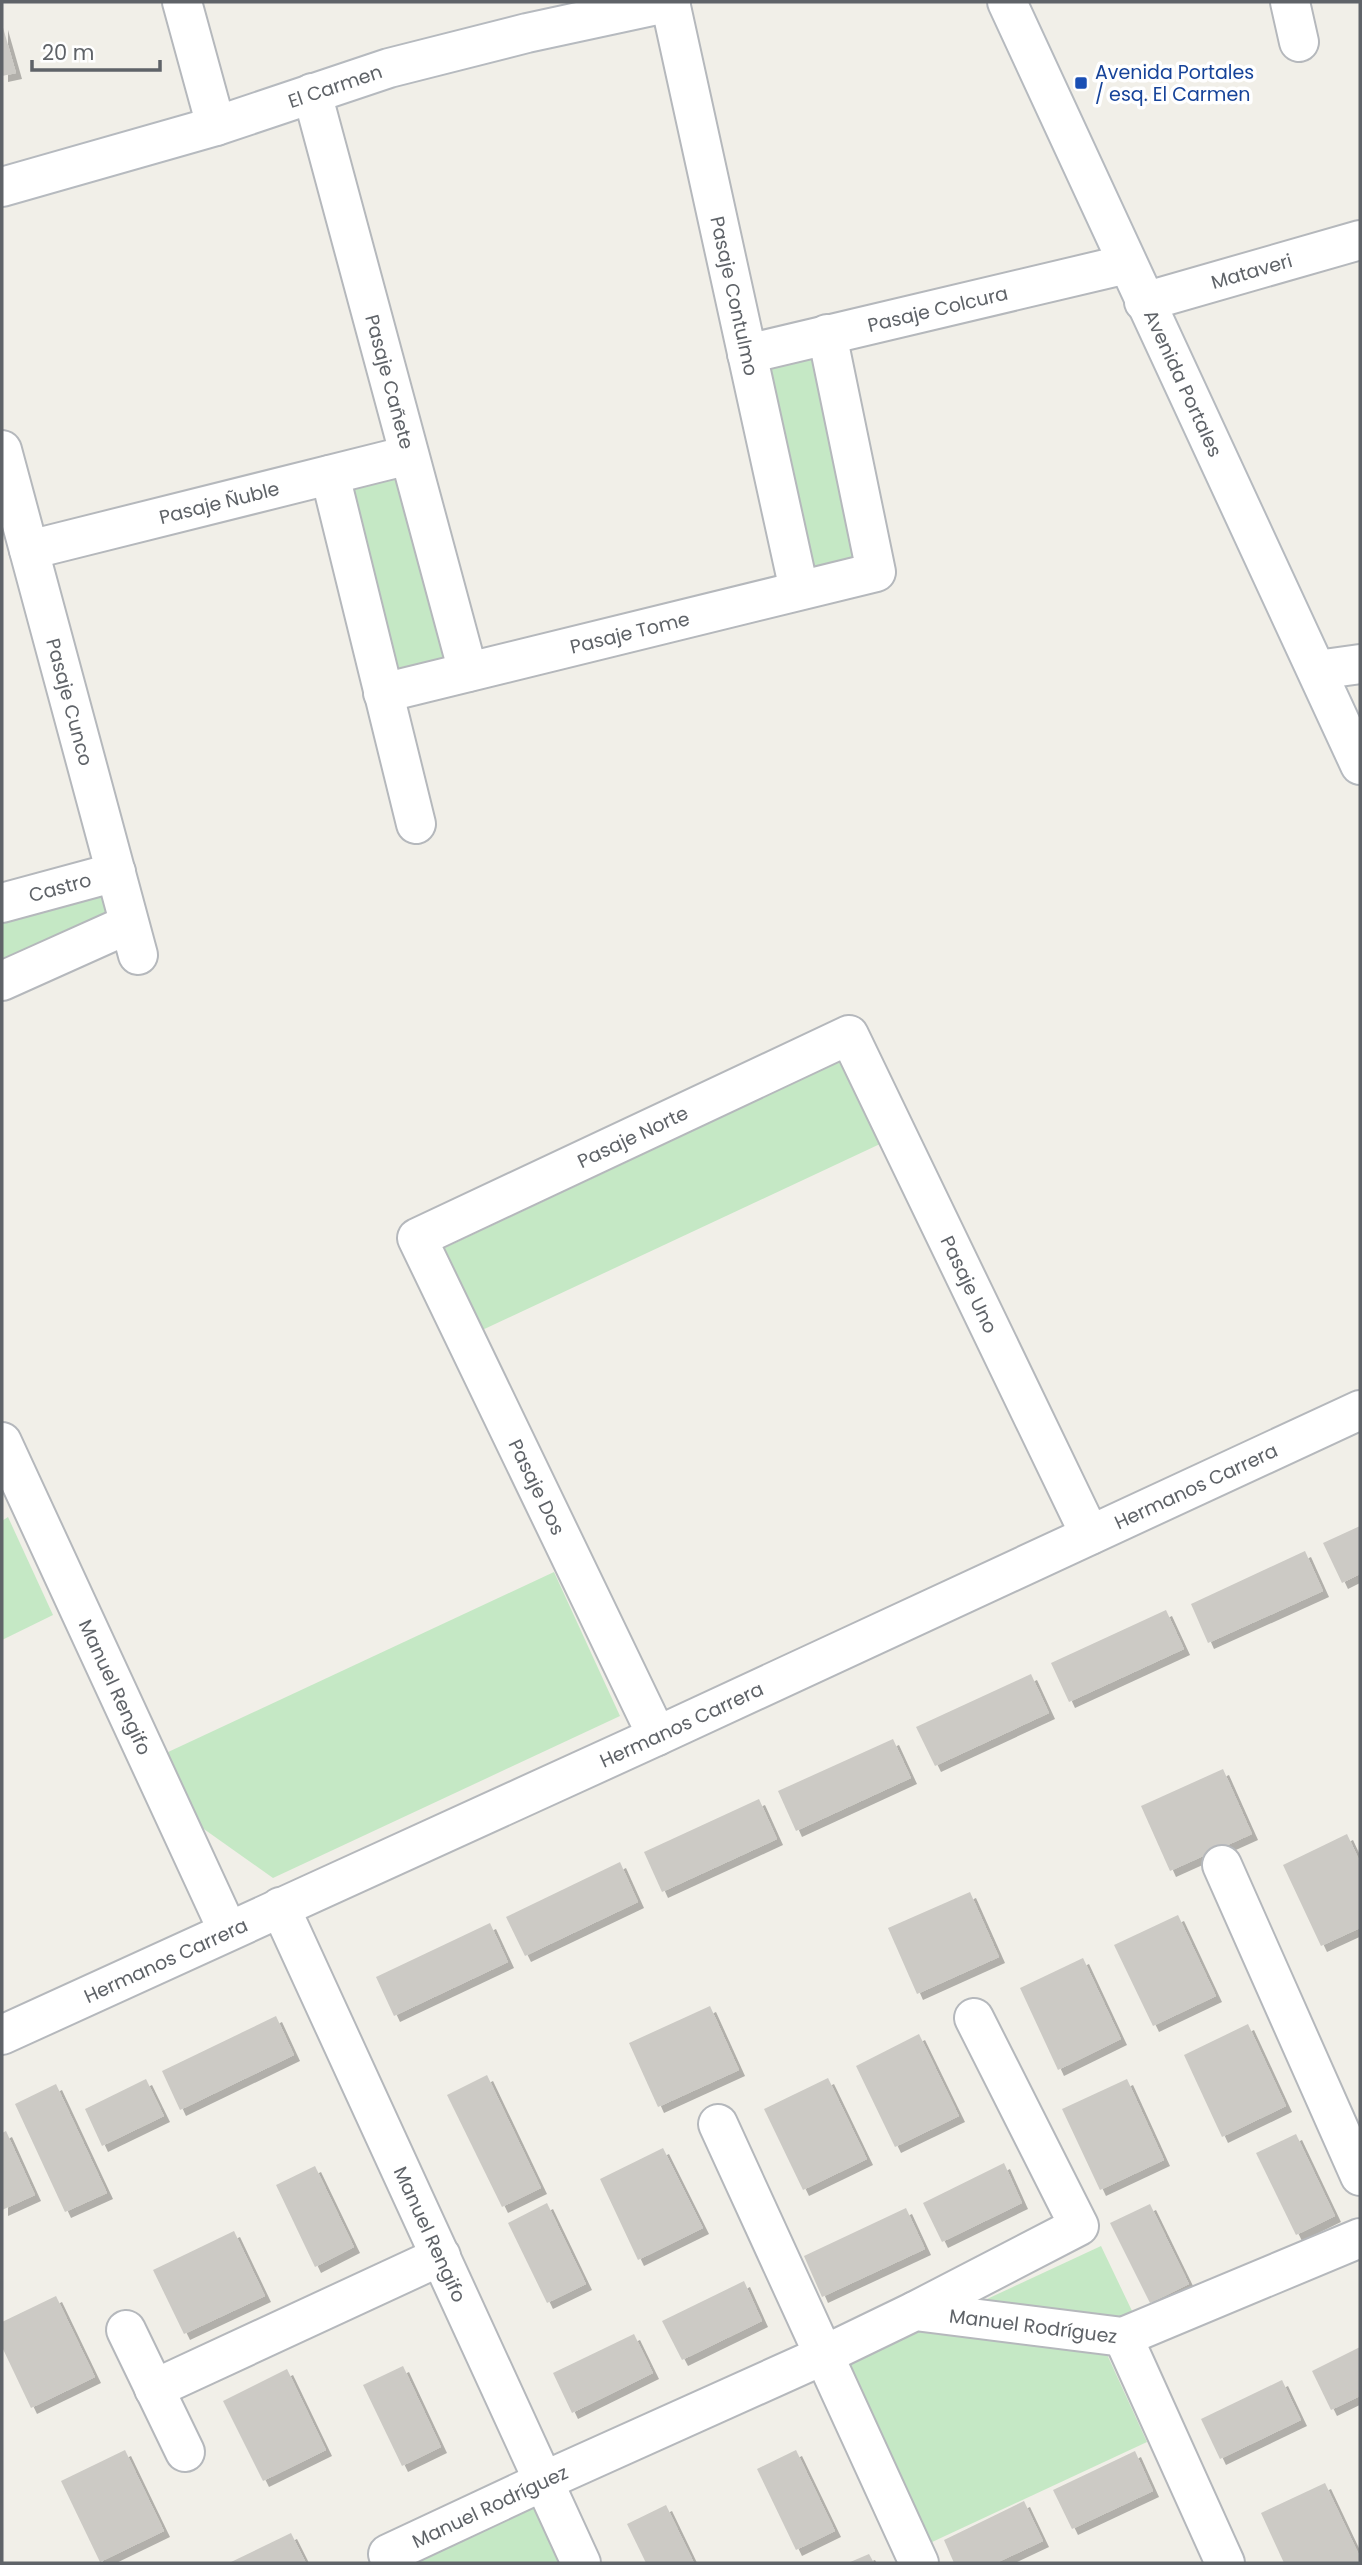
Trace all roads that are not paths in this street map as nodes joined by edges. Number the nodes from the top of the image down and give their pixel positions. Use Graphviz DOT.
graph roads {
  1 [pos="182,2"];
  2 [pos="671,2"];
  3 [pos="1007,2"];
  4 [pos="1290,2"];
  5 [pos="1299,42"];
  6 [pos="312,93"];
  7 [pos="216,126"];
  8 [pos="2,187"];
  9 [pos="1360,240"];
  10 [pos="1127,264"];
  11 [pos="1144,302"];
  12 [pos="827,334"];
  13 [pos="747,354"];
  14 [pos="2,450"];
  15 [pos="409,455"];
  16 [pos="330,475"];
  17 [pos="29,550"];
  18 [pos="799,590"];
  19 [pos="1360,664"];
  20 [pos="1317,670"];
  21 [pos="468,672"];
  22 [pos="383,693"];
  23 [pos="1360,765"];
  24 [pos="416,824"];
  25 [pos="116,872"];
  26 [pos="2,903"];
  27 [pos="2,981"];
  28 [pos="849,1035"];
  29 [pos="417,1238"];
  30 [pos="1360,1410"];
  31 [pos="2,1442"];
  32 [pos="13,1498"];
  33 [pos="1090,1535"];
  34 [pos="657,1735"];
  35 [pos="1222,1865"];
  36 [pos="280,1907"];
  37 [pos="228,1931"];
  38 [pos="974,2018"];
  39 [pos="2,2035"];
  40 [pos="718,2124"];
  41 [pos="1360,2176"];
  42 [pos="1360,2238"];
  43 [pos="441,2256"];
  44 [pos="915,2311"];
  45 [pos="125,2330"];
  46 [pos="1123,2337"];
  47 [pos="824,2355"];
  48 [pos="154,2389"];
  49 [pos="185,2452"];
  50 [pos="544,2481"];
  51 [pos="390,2559"];
  52 [pos="581,2563"];
  53 [pos="919,2563"];
  54 [pos="1225,2563"];
  1 -- 7 [label="street"];
  2 -- 6 [label="street, El Carmen"];
  2 -- 13 [label="street, Pasaje Contulmo"];
  3 -- 10 [label="street, Avenida Portales"];
  4 -- 5 [label="street"];
  6 -- 7 [label="street, El Carmen"];
  6 -- 15 [label="street, Pasaje Cañete"];
  7 -- 8 [label="street, El Carmen"];
  9 -- 11 [label="street, Mataveri"];
  10 -- 11 [label="street, Avenida Portales"];
  10 -- 12 [label="street, Pasaje Colcura"];
  11 -- 20 [label="street, Avenida Portales"];
  12 -- 13 [label="street, Pasaje Colcura"];
  12 -- 18 [label="street, Pasaje Tome"];
  13 -- 18 [label="street, Pasaje Contulmo"];
  14 -- 17 [label="street, Pasaje Cunco"];
  15 -- 16 [label="street, Pasaje Ñuble"];
  15 -- 21 [label="street, Pasaje Cañete"];
  16 -- 17 [label="street, Pasaje Ñuble"];
  16 -- 22 [label="street"];
  17 -- 25 [label="street, Pasaje Cunco"];
  18 -- 21 [label="street, Pasaje Tome"];
  19 -- 20 [label="street"];
  20 -- 23 [label="street, Avenida Portales"];
  21 -- 22 [label="street, Pasaje Tome"];
  22 -- 24 [label="street"];
  25 -- 26 [label="street, Castro"];
  25 -- 27 [label="street, Pasaje Cunco"];
  28 -- 29 [label="street, Pasaje Norte"];
  28 -- 33 [label="street, Pasaje Uno"];
  29 -- 34 [label="street, Pasaje Dos"];
  30 -- 33 [label="street, Hermanos Carrera"];
  31 -- 32 [label="street, Manuel Rengifo"];
  32 -- 37 [label="street, Manuel Rengifo"];
  33 -- 34 [label="street, Hermanos Carrera"];
  34 -- 36 [label="street, Hermanos Carrera"];
  35 -- 41 [label="street"];
  36 -- 37 [label="street, Hermanos Carrera"];
  36 -- 43 [label="street, Manuel Rengifo"];
  37 -- 39 [label="street, Hermanos Carrera"];
  38 -- 44 [label="street"];
  40 -- 47 [label="street"];
  42 -- 46 [label="street, Manuel Rodríguez"];
  43 -- 48 [label="street"];
  43 -- 50 [label="street, Manuel Rengifo"];
  44 -- 46 [label="street, Manuel Rodríguez"];
  44 -- 47 [label="street, Manuel Rodríguez"];
  45 -- 48 [label="street"];
  46 -- 54 [label="street"];
  47 -- 50 [label="street, Manuel Rodríguez"];
  47 -- 53 [label="street"];
  48 -- 49 [label="street"];
  50 -- 51 [label="street, Manuel Rodríguez"];
  50 -- 52 [label="street, Manuel Rengifo"];
}
